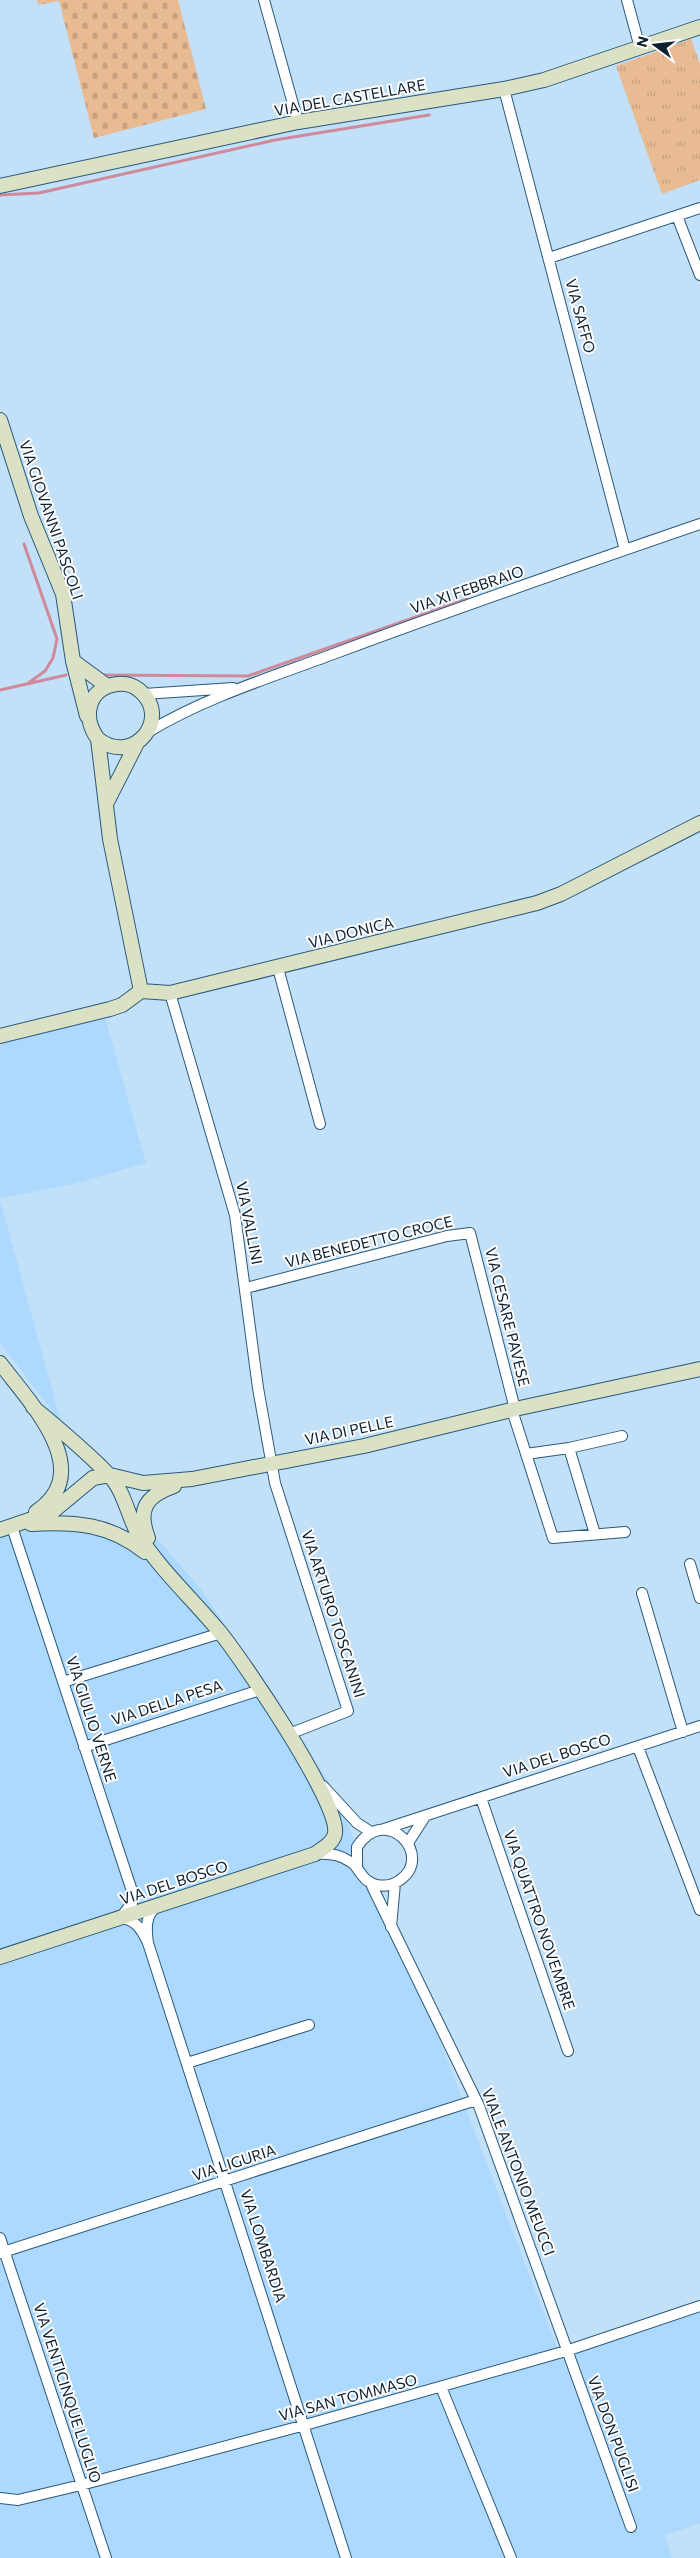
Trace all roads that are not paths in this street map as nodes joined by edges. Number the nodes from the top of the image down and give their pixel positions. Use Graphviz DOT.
graph roads {
  1 [pos="264,0"];
  2 [pos="627,0"];
  3 [pos="700,27"];
  4 [pos="640,48"];
  5 [pos="504,89"];
  6 [pos="298,122"];
  7 [pos="0,186"];
  8 [pos="700,208"];
  9 [pos="677,216"];
  10 [pos="549,258"];
  11 [pos="700,275"];
  12 [pos="0,420"];
  13 [pos="700,524"];
  14 [pos="625,550"];
  15 [pos="73,661"];
  16 [pos="107,686"];
  17 [pos="244,687"];
  18 [pos="144,694"];
  19 [pos="88,720"];
  20 [pos="148,732"];
  21 [pos="98,739"];
  22 [pos="137,743"];
  23 [pos="106,804"];
  24 [pos="700,823"];
  25 [pos="278,968"];
  26 [pos="141,991"];
  27 [pos="170,993"];
  28 [pos="0,1036"];
  29 [pos="320,1124"];
  30 [pos="470,1233"];
  31 [pos="246,1288"];
  32 [pos="0,1364"];
  33 [pos="700,1369"];
  34 [pos="33,1407"];
  35 [pos="513,1409"];
  36 [pos="622,1436"];
  37 [pos="569,1448"];
  38 [pos="526,1454"];
  39 [pos="271,1465"];
  40 [pos="110,1475"];
  41 [pos="192,1479"];
  42 [pos="9,1527"];
  43 [pos="625,1532"];
  44 [pos="595,1534"];
  45 [pos="690,1564"];
  46 [pos="166,1569"];
  47 [pos="642,1593"];
  48 [pos="700,1598"];
  49 [pos="221,1633"];
  50 [pos="62,1682"];
  51 [pos="260,1690"];
  52 [pos="700,1726"];
  53 [pos="683,1732"];
  54 [pos="289,1734"];
  55 [pos="638,1747"];
  56 [pos="84,1748"];
  57 [pos="311,1770"];
  58 [pos="481,1798"];
  59 [pos="424,1817"];
  60 [pos="384,1829"];
  61 [pos="371,1832"];
  62 [pos="408,1843"];
  63 [pos="315,1854"];
  64 [pos="357,1866"];
  65 [pos="370,1882"];
  66 [pos="396,1883"];
  67 [pos="161,1904"];
  68 [pos="700,1910"];
  69 [pos="120,1918"];
  70 [pos="391,1928"];
  71 [pos="148,1943"];
  72 [pos="0,1957"];
  73 [pos="309,2025"];
  74 [pos="568,2051"];
  75 [pos="188,2063"];
  76 [pos="476,2100"];
  77 [pos="226,2182"];
  78 [pos="0,2238"];
  79 [pos="2,2253"];
  80 [pos="700,2306"];
  81 [pos="566,2351"];
  82 [pos="441,2387"];
  83 [pos="305,2426"];
  84 [pos="81,2485"];
  85 [pos="0,2498"];
  86 [pos="631,2527"];
  87 [pos="106,2558"];
  88 [pos="346,2558"];
  89 [pos="511,2558"];
  1 -- 6 [label="street"];
  2 -- 4 [label="street"];
  3 -- 4 [label="street, VIA DEL CASTELLARE"];
  4 -- 5 [label="street, VIA DEL CASTELLARE"];
  5 -- 6 [label="street, VIA DEL CASTELLARE"];
  5 -- 10 [label="street, VIA SAFFO"];
  6 -- 7 [label="street, VIA DEL CASTELLARE"];
  8 -- 9 [label="street"];
  9 -- 10 [label="street"];
  9 -- 11 [label="street"];
  10 -- 14 [label="street, VIA SAFFO"];
  12 -- 15 [label="street, VIA GIOVANNI PASCOLI"];
  13 -- 14 [label="street, VIA XI FEBBRAIO"];
  14 -- 17 [label="street, VIA XI FEBBRAIO"];
  15 -- 16 [label="street"];
  15 -- 19 [label="street, VIA GIOVANNI PASCOLI"];
  16 -- 18 [label="street"];
  16 -- 19 [label="street"];
  17 -- 18 [label="street, VIA XI FEBBRAIO"];
  17 -- 20 [label="street, VIA XI FEBBRAIO"];
  18 -- 20 [label="street"];
  19 -- 21 [label="street, VIA GIOVANNI PASCOLI"];
  20 -- 22 [label="street"];
  21 -- 22 [label="street"];
  21 -- 23 [label="street, VIA GIOVANNI PASCOLI"];
  22 -- 23 [label="street"];
  23 -- 26 [label="street, VIA GIOVANNI PASCOLI"];
  24 -- 25 [label="street, VIA DONICA"];
  25 -- 27 [label="street, VIA DONICA"];
  25 -- 29 [label="street"];
  26 -- 27 [label="street, VIA DONICA"];
  26 -- 28 [label="street"];
  27 -- 31 [label="street, VIA VALLINI"];
  30 -- 31 [label="street, VIA BENEDETTO CROCE"];
  30 -- 35 [label="street, VIA CESARE PAVESE"];
  31 -- 39 [label="street, VIA VALLINI"];
  32 -- 34 [label="street"];
  33 -- 35 [label="street, VIA DI PELLE"];
  34 -- 40 [label="street"];
  34 -- 42 [label="street"];
  35 -- 38 [label="street, VIA CESARE PAVESE"];
  35 -- 39 [label="street, VIA DI PELLE"];
  36 -- 37 [label="street"];
  37 -- 38 [label="street"];
  37 -- 44 [label="street"];
  38 -- 44 [label="street, VIA CESARE PAVESE"];
  39 -- 41 [label="street, VIA DI PELLE"];
  39 -- 54 [label="street, VIA ARTURO TOSCANINI"];
  40 -- 41 [label="street, VIA DI PELLE"];
  40 -- 42 [label="street, VIA DI PELLE"];
  40 -- 46 [label="street"];
  41 -- 46 [label="street"];
  42 -- 46 [label="street"];
  42 -- 50 [label="street, VIA GIULIO VERNE"];
  43 -- 44 [label="street"];
  45 -- 48 [label="street"];
  46 -- 49 [label="street"];
  47 -- 53 [label="street"];
  49 -- 50 [label="street"];
  49 -- 51 [label="street"];
  50 -- 56 [label="street, VIA GIULIO VERNE"];
  51 -- 54 [label="street"];
  51 -- 56 [label="street, VIA DELLA PESA"];
  52 -- 53 [label="street, VIA DEL BOSCO"];
  53 -- 55 [label="street, VIA DEL BOSCO"];
  54 -- 57 [label="street"];
  55 -- 58 [label="street, VIA DEL BOSCO"];
  55 -- 68 [label="street"];
  56 -- 69 [label="street, VIA GIULIO VERNE"];
  57 -- 61 [label="street"];
  57 -- 63 [label="street"];
  58 -- 59 [label="street, VIA DEL BOSCO"];
  58 -- 74 [label="street, VIA QUATTRO NOVEMBRE"];
  59 -- 60 [label="street, VIA DEL BOSCO"];
  59 -- 62 [label="street"];
  60 -- 61 [label="street, VIA DEL BOSCO"];
  60 -- 62 [label="street"];
  61 -- 64 [label="street"];
  62 -- 66 [label="street"];
  63 -- 64 [label="street, VIA DEL BOSCO"];
  63 -- 67 [label="street, VIA DEL BOSCO"];
  64 -- 65 [label="street, VIA DEL BOSCO"];
  65 -- 66 [label="street"];
  65 -- 70 [label="street, VIALE ANTONIO MEUCCI"];
  66 -- 70 [label="street"];
  67 -- 69 [label="street, VIA DEL BOSCO"];
  67 -- 71 [label="street, VIA LOMBARDIA"];
  69 -- 71 [label="street, VIA LOMBARDIA"];
  69 -- 72 [label="street, VIA DEL BOSCO"];
  70 -- 76 [label="street, VIALE ANTONIO MEUCCI"];
  71 -- 75 [label="street, VIA LOMBARDIA"];
  73 -- 75 [label="street"];
  75 -- 77 [label="street, VIA LOMBARDIA"];
  76 -- 77 [label="street, VIA LIGURIA"];
  76 -- 81 [label="street, VIALE ANTONIO MEUCCI"];
  77 -- 79 [label="street, VIA LIGURIA"];
  77 -- 83 [label="street, VIA LOMBARDIA"];
  78 -- 79 [label="street, VIA VENTICINQUE LUGLIO"];
  79 -- 84 [label="street, VIA VENTICINQUE LUGLIO"];
  80 -- 81 [label="street, VIA SAN TOMMASO"];
  81 -- 82 [label="street, VIA SAN TOMMASO"];
  81 -- 86 [label="street, VIA DON PUGLISI"];
  82 -- 83 [label="street, VIA SAN TOMMASO"];
  82 -- 89 [label="street"];
  83 -- 84 [label="street, VIA SAN TOMMASO"];
  83 -- 88 [label="street, VIA LOMBARDIA"];
  84 -- 85 [label="street, VIA SAN TOMMASO"];
  84 -- 87 [label="street, VIA VENTICINQUE LUGLIO"];
}
